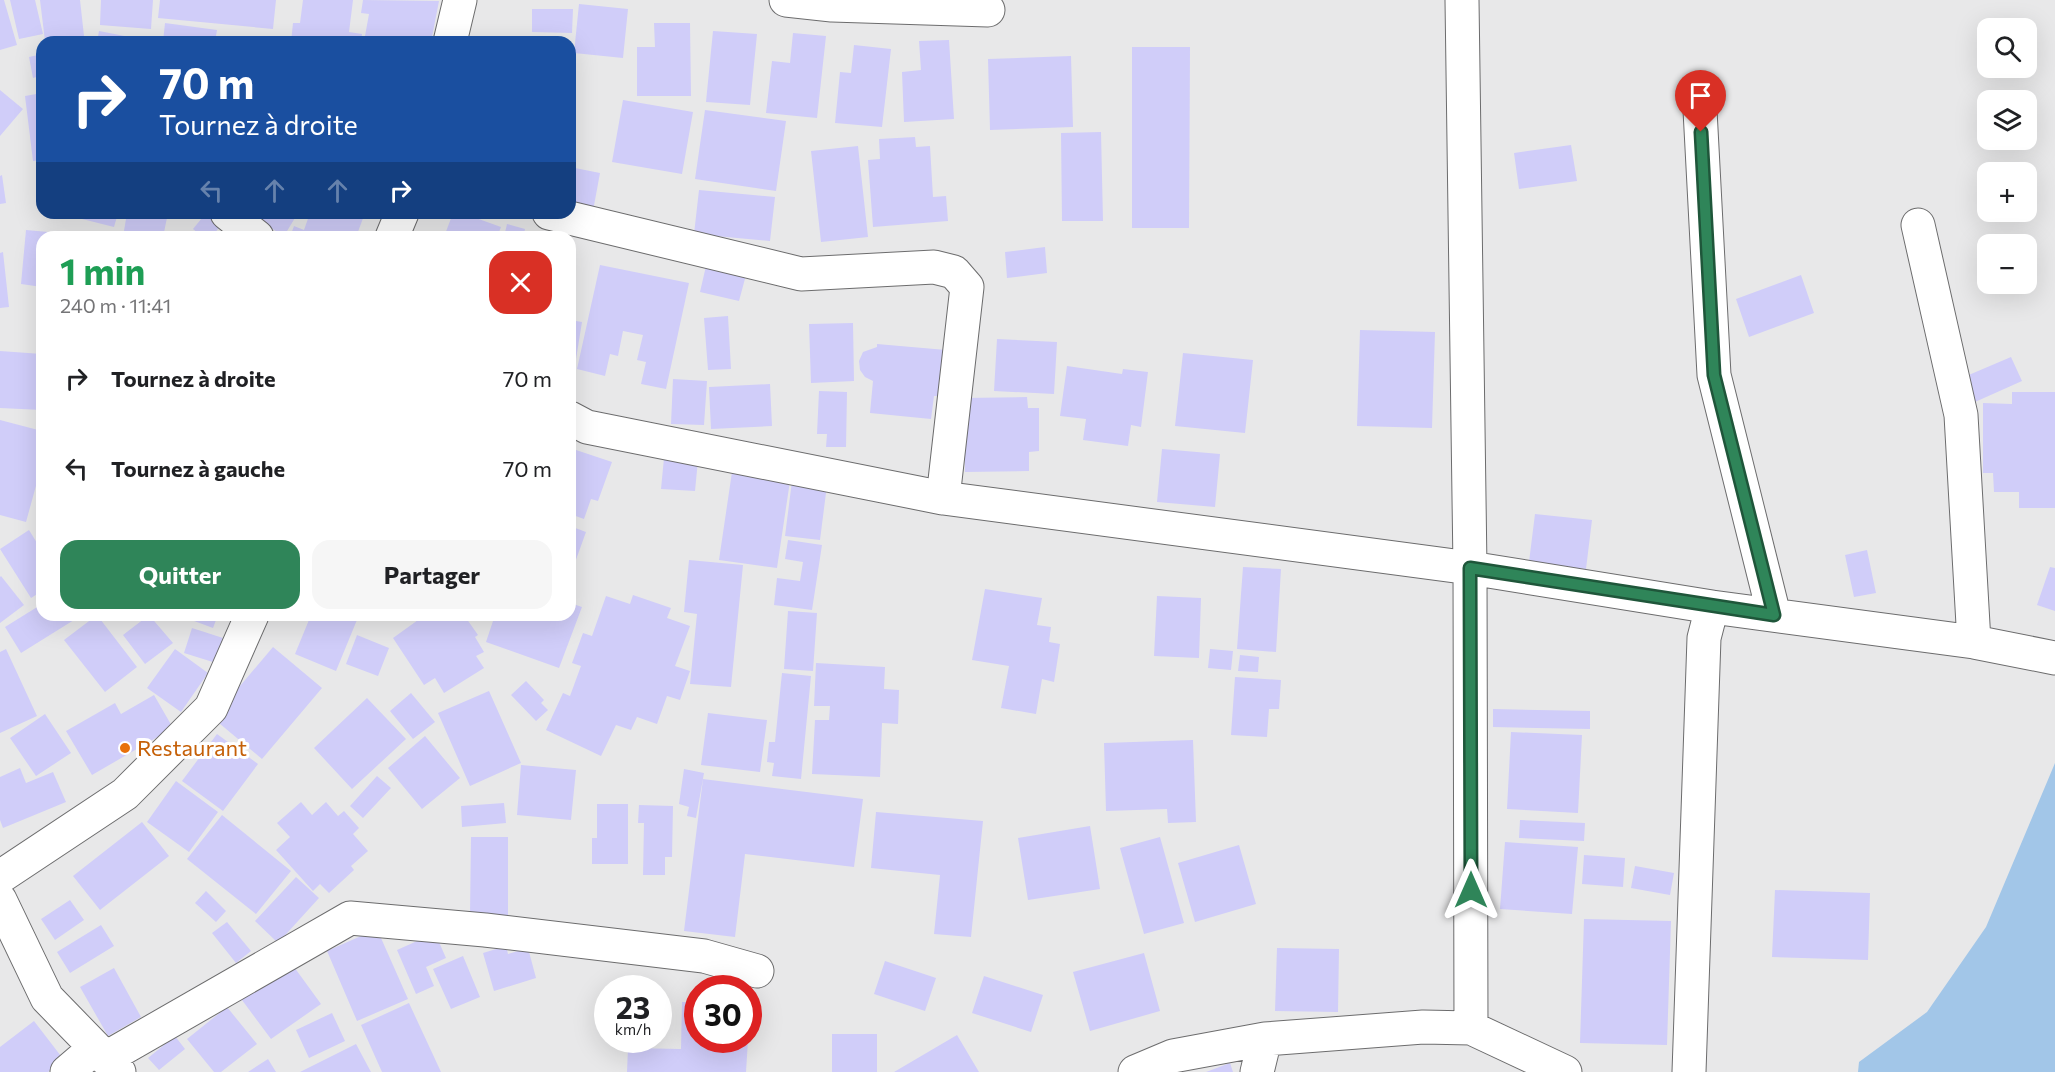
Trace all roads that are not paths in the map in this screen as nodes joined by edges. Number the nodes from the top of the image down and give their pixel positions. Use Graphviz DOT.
graph roads {
  1 [pos="460,0"];
  2 [pos="786,0"];
  3 [pos="1462,0"];
  4 [pos="988,10"];
  5 [pos="451,36"];
  6 [pos="1700,110"];
  7 [pos="234,219"];
  8 [pos="574,219"];
  9 [pos="1918,225"];
  10 [pos="250,231"];
  11 [pos="576,421"];
  12 [pos="943,498"];
  13 [pos="1470,568"];
  14 [pos="1712,607"];
  15 [pos="1774,615"];
  16 [pos="249,621"];
  17 [pos="1974,642"];
  18 [pos="2055,658"];
  19 [pos="0,878"];
  20 [pos="0,900"];
  21 [pos="758,970"];
  22 [pos="1471,1028"];
  23 [pos="1265,1039"];
  24 [pos="107,1059"];
  25 [pos="67,1072"];
  26 [pos="1134,1072"];
  27 [pos="1257,1072"];
  28 [pos="1565,1072"];
  29 [pos="1689,1072"];
  1 -- 5 [label="street"];
  2 -- 4 [label="street"];
  3 -- 13 [label="street"];
  6 -- 15 [label="street"];
  7 -- 10 [label="street"];
  8 -- 12 [label="street"];
  9 -- 17 [label="street"];
  11 -- 12 [label="street"];
  12 -- 13 [label="street"];
  13 -- 14 [label="street"];
  13 -- 22 [label="street"];
  14 -- 15 [label="street"];
  14 -- 29 [label="street"];
  15 -- 17 [label="street"];
  16 -- 19 [label="street"];
  17 -- 18 [label="street"];
  20 -- 24 [label="street"];
  21 -- 24 [label="street"];
  22 -- 23 [label="street"];
  22 -- 28 [label="street"];
  23 -- 26 [label="street"];
  23 -- 27 [label="street"];
  24 -- 25 [label="street"];
}
